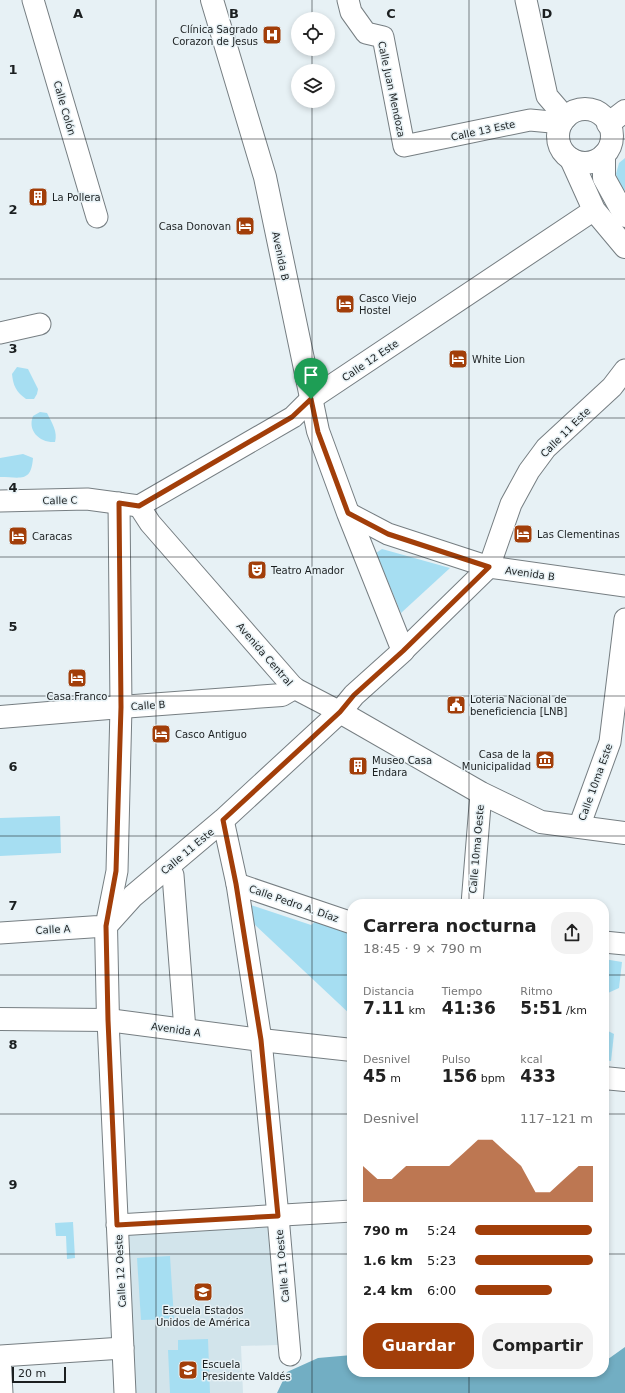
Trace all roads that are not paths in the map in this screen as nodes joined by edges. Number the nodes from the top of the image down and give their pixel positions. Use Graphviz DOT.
graph roads {
  1 [pos="33,0"];
  2 [pos="212,0"];
  3 [pos="348,0"];
  4 [pos="526,0"];
  5 [pos="564,120"];
  6 [pos="614,134"];
  7 [pos="404,146"];
  8 [pos="571,159"];
  9 [pos="594,210"];
  10 [pos="625,216"];
  11 [pos="97,217"];
  12 [pos="625,247"];
  13 [pos="40,324"];
  14 [pos="0,333"];
  15 [pos="625,370"];
  16 [pos="311,399"];
  17 [pos="0,501"];
  18 [pos="129,504"];
  19 [pos="348,513"];
  20 [pos="489,567"];
  21 [pos="625,586"];
  22 [pos="625,619"];
  23 [pos="403,651"];
  24 [pos="294,688"];
  25 [pos="121,707"];
  26 [pos="340,712"];
  27 [pos="0,717"];
  28 [pos="481,793"];
  29 [pos="223,820"];
  30 [pos="579,827"];
  31 [pos="625,833"];
  32 [pos="168,866"];
  33 [pos="236,884"];
  34 [pos="472,899"];
  35 [pos="347,921"];
  36 [pos="106,926"];
  37 [pos="0,933"];
  38 [pos="609,942"];
  39 [pos="625,944"];
  40 [pos="0,1019"];
  41 [pos="108,1020"];
  42 [pos="185,1030"];
  43 [pos="261,1040"];
  44 [pos="347,1049"];
  45 [pos="609,1078"];
  46 [pos="625,1080"];
  47 [pos="347,1211"];
  48 [pos="278,1216"];
  49 [pos="117,1225"];
  50 [pos="123,1348"];
  51 [pos="290,1355"];
  52 [pos="0,1356"];
  53 [pos="125,1393"];
  1 -- 11 [label="street, Calle Colón"];
  2 -- 16 [label="street, Avenida B"];
  3 -- 7 [label="street, Calle Juan Mendoza"];
  4 -- 5 [label="street"];
  5 -- 6 [label="street"];
  5 -- 7 [label="street, Calle 13 Este"];
  5 -- 8 [label="street"];
  6 -- 8 [label="street"];
  6 -- 10 [label="street"];
  8 -- 9 [label="street"];
  9 -- 12 [label="street"];
  9 -- 16 [label="street, Calle 12 Este"];
  13 -- 14 [label="street"];
  15 -- 20 [label="street, Calle 11 Este"];
  16 -- 18 [label="street, Calle 12 Este"];
  16 -- 19 [label="street, Avenida B"];
  17 -- 18 [label="street, Calle C"];
  18 -- 24 [label="street, Avenida Central"];
  18 -- 25 [label="street, Calle 12 Oeste"];
  19 -- 20 [label="street, Avenida B"];
  19 -- 23 [label="street, Avenida B"];
  20 -- 21 [label="street, Avenida B"];
  20 -- 23 [label="street"];
  22 -- 30 [label="street, Calle 10ma Este"];
  23 -- 26 [label="street, Calle 11 Este"];
  24 -- 25 [label="street, Calle B"];
  24 -- 26 [label="street, Avenida Central"];
  25 -- 27 [label="street, Calle B"];
  25 -- 36 [label="street, Calle 12 Oeste"];
  26 -- 28 [label="street, Avenida Central"];
  26 -- 29 [label="street, Calle 11 Este"];
  28 -- 30 [label="street, Avenida Central"];
  28 -- 34 [label="street, Calle 10ma Oeste"];
  29 -- 32 [label="street, Calle 11 Este"];
  29 -- 33 [label="street, Calle 11 Oeste"];
  30 -- 31 [label="street, Avenida Central"];
  32 -- 36 [label="street, Calle 11 Este"];
  32 -- 42 [label="street"];
  33 -- 35 [label="street, Calle Pedro A. Díaz"];
  33 -- 43 [label="street, Calle 11 Oeste"];
  36 -- 37 [label="street, Calle A"];
  36 -- 41 [label="street, Calle 12 Oeste"];
  38 -- 39 [label="street"];
  40 -- 41 [label="street, Avenida A"];
  41 -- 42 [label="street, Avenida A"];
  41 -- 49 [label="street, Calle 12 Oeste"];
  42 -- 43 [label="street, Avenida A"];
  43 -- 44 [label="street, Avenida A"];
  43 -- 48 [label="street, Calle 11 Oeste"];
  45 -- 46 [label="street"];
  47 -- 48 [label="street"];
  48 -- 49 [label="street"];
  48 -- 51 [label="street, Calle 11 Oeste"];
  49 -- 50 [label="street, Calle 12 Oeste"];
  50 -- 52 [label="street"];
  50 -- 53 [label="street, Calle 12 Oeste"];
}
